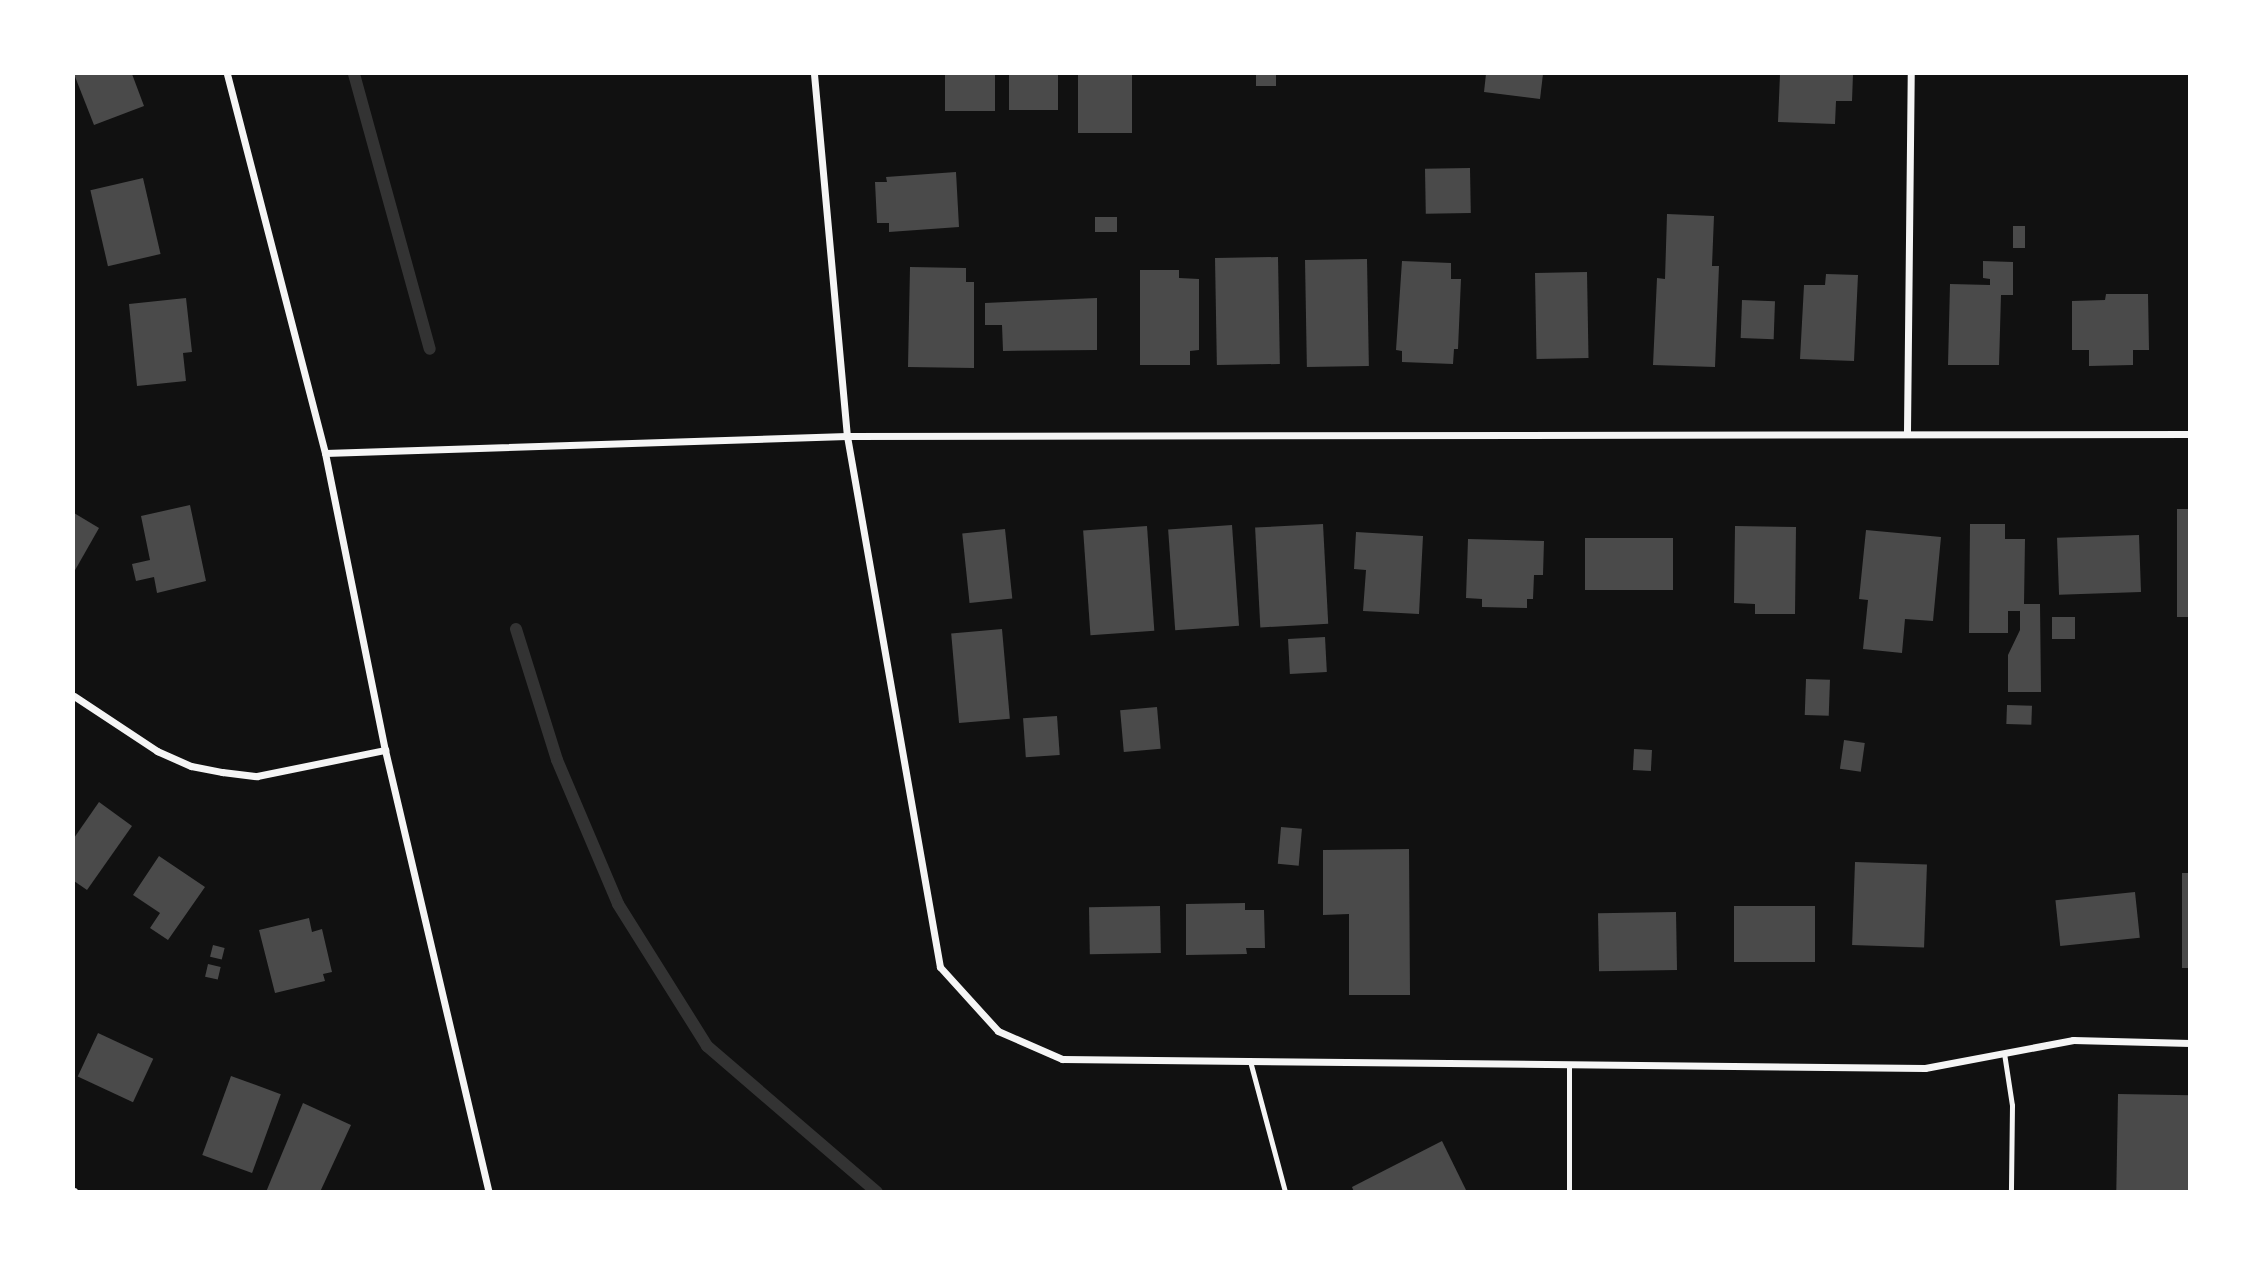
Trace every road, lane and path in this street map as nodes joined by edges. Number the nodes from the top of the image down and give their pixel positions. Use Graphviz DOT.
graph roads {
  1 [pos="227,74"];
  2 [pos="814,74"];
  3 [pos="1910,74"];
  4 [pos="1907,431"];
  5 [pos="2189,434"];
  6 [pos="847,436"];
  7 [pos="325,453"];
  8 [pos="74,696"];
  9 [pos="385,750"];
  10 [pos="2189,1043"];
  11 [pos="2004,1053"];
  12 [pos="1250,1061"];
  13 [pos="1569,1064"];
  14 [pos="489,1192"];
  15 [pos="1285,1192"];
  16 [pos="1569,1192"];
  17 [pos="2011,1192"];
  1 -- 7 [label="street"];
  2 -- 6 [label="street"];
  3 -- 4 [label="street"];
  4 -- 5 [label="street"];
  4 -- 6 [label="street"];
  6 -- 7 [label="street"];
  6 -- 12 [label="street"];
  7 -- 9 [label="street"];
  8 -- 9 [label="street"];
  9 -- 14 [label="street"];
  10 -- 11 [label="street"];
  11 -- 13 [label="street"];
  11 -- 17 [label="lane"];
  12 -- 13 [label="street"];
  12 -- 15 [label="lane"];
  13 -- 16 [label="lane"];
}
